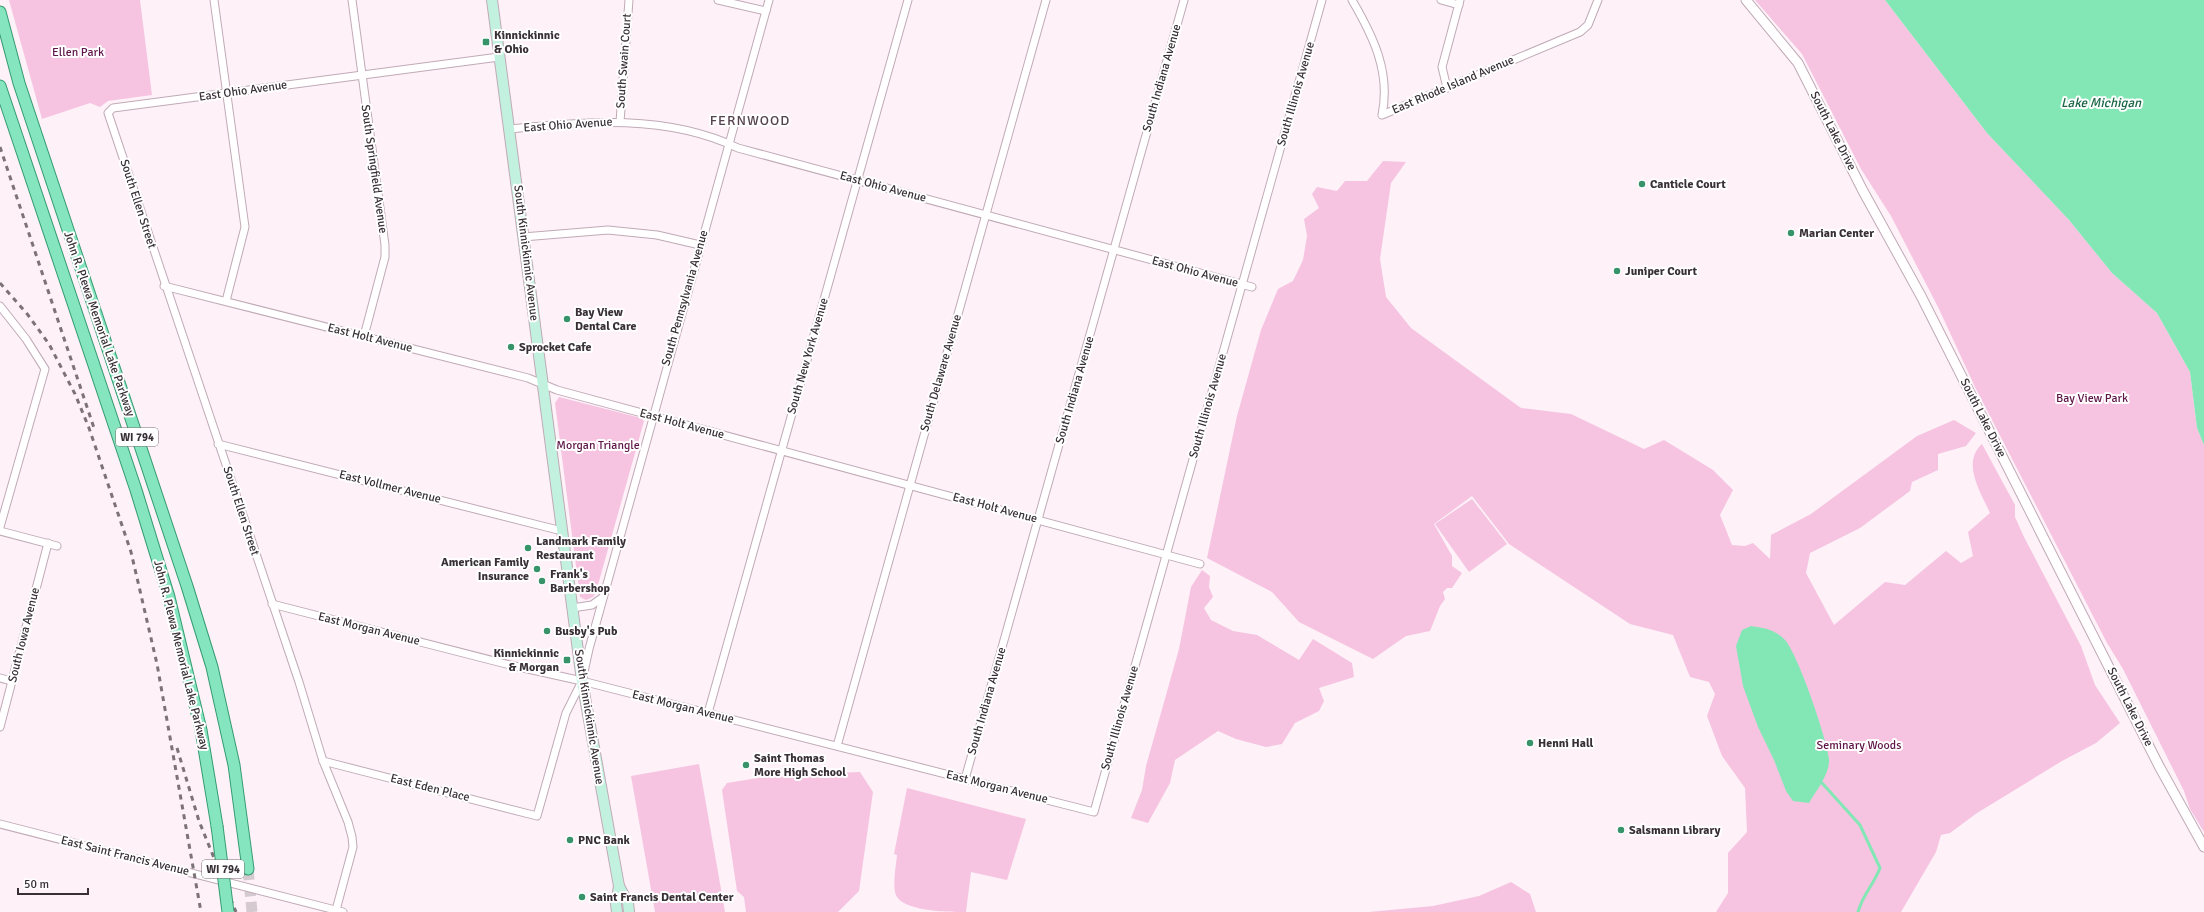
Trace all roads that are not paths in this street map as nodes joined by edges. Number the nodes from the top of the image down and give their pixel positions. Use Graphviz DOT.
graph roads {
  1 [pos="214,0"];
  2 [pos="352,0"];
  3 [pos="492,0"];
  4 [pos="629,0"];
  5 [pos="718,0"];
  6 [pos="769,0"];
  7 [pos="908,0"];
  8 [pos="1046,0"];
  9 [pos="1184,0"];
  10 [pos="1322,0"];
  11 [pos="1352,0"];
  12 [pos="1441,0"];
  13 [pos="1598,0"];
  14 [pos="1746,0"];
  15 [pos="1460,2"];
  16 [pos="766,11"];
  17 [pos="0,12"];
  18 [pos="499,57"];
  19 [pos="361,77"];
  20 [pos="0,86"];
  21 [pos="1447,88"];
  22 [pos="226,94"];
  23 [pos="108,112"];
  24 [pos="620,122"];
  25 [pos="510,129"];
  26 [pos="729,144"];
  27 [pos="857,180"];
  28 [pos="985,214"];
  29 [pos="523,237"];
  30 [pos="700,246"];
  31 [pos="1114,250"];
  32 [pos="1242,285"];
  33 [pos="164,286"];
  34 [pos="1252,287"];
  35 [pos="226,301"];
  36 [pos="0,306"];
  37 [pos="364,336"];
  38 [pos="542,384"];
  39 [pos="652,415"];
  40 [pos="218,444"];
  41 [pos="781,450"];
  42 [pos="910,484"];
  43 [pos="1038,519"];
  44 [pos="0,528"];
  45 [pos="562,530"];
  46 [pos="0,531"];
  47 [pos="48,543"];
  48 [pos="57,546"];
  49 [pos="1167,554"];
  50 [pos="1200,564"];
  51 [pos="603,596"];
  52 [pos="272,604"];
  53 [pos="572,608"];
  54 [pos="0,678"];
  55 [pos="12,681"];
  56 [pos="582,681"];
  57 [pos="708,713"];
  58 [pos="0,727"];
  59 [pos="837,746"];
  60 [pos="323,761"];
  61 [pos="965,779"];
  62 [pos="1094,812"];
  63 [pos="537,816"];
  64 [pos="0,824"];
  65 [pos="2204,847"];
  66 [pos="248,869"];
  67 [pos="619,886"];
  68 [pos="340,911"];
  69 [pos="228,912"];
  70 [pos="617,912"];
  71 [pos="630,912"];
  1 -- 22 [label="street"];
  2 -- 19 [label="street, South Springfield Avenue"];
  3 -- 18 [label="main road, South Kinnickinnic Avenue"];
  4 -- 24 [label="street, South Swain Court"];
  5 -- 16 [label="street"];
  6 -- 16 [label="street, South Pennsylvania Avenue"];
  7 -- 27 [label="street, South New York Avenue"];
  8 -- 28 [label="street, South Delaware Avenue"];
  9 -- 31 [label="street, South Indiana Avenue"];
  10 -- 32 [label="street, South Illinois Avenue"];
  11 -- 21 [label="street, East Rhode Island Avenue"];
  12 -- 15 [label="street"];
  13 -- 21 [label="street, East Rhode Island Avenue"];
  14 -- 65 [label="street, South Lake Drive"];
  15 -- 21 [label="street"];
  16 -- 26 [label="street, South Pennsylvania Avenue"];
  17 -- 66 [label="main road, John R. Plewa Memorial Lake Parkway / WI 794"];
  18 -- 19 [label="street, East Ohio Avenue"];
  18 -- 25 [label="main road, South Kinnickinnic Avenue"];
  19 -- 22 [label="street, East Ohio Avenue"];
  19 -- 37 [label="street, South Springfield Avenue"];
  20 -- 69 [label="main road, John R. Plewa Memorial Lake Parkway / WI 794, bridge"];
  22 -- 23 [label="street, East Ohio Avenue"];
  22 -- 35 [label="street"];
  23 -- 33 [label="street, South Ellen Street"];
  24 -- 25 [label="street, East Ohio Avenue"];
  24 -- 26 [label="street, East Ohio Avenue"];
  25 -- 29 [label="main road, South Kinnickinnic Avenue"];
  26 -- 27 [label="street, East Ohio Avenue"];
  26 -- 30 [label="street, South Pennsylvania Avenue"];
  27 -- 28 [label="street, East Ohio Avenue"];
  27 -- 41 [label="street, South New York Avenue"];
  28 -- 31 [label="street, East Ohio Avenue"];
  28 -- 42 [label="street, South Delaware Avenue"];
  29 -- 30 [label="street"];
  29 -- 38 [label="main road, South Kinnickinnic Avenue"];
  30 -- 39 [label="street, South Pennsylvania Avenue"];
  31 -- 32 [label="street, East Ohio Avenue"];
  31 -- 43 [label="street, South Indiana Avenue"];
  32 -- 34 [label="street, East Ohio Avenue"];
  32 -- 49 [label="street, South Illinois Avenue"];
  33 -- 35 [label="street, East Holt Avenue"];
  33 -- 40 [label="street, South Ellen Street"];
  35 -- 37 [label="street, East Holt Avenue"];
  36 -- 44 [label="street"];
  37 -- 38 [label="street, East Holt Avenue"];
  38 -- 39 [label="street, East Holt Avenue"];
  38 -- 45 [label="main road, South Kinnickinnic Avenue"];
  39 -- 41 [label="street, East Holt Avenue"];
  39 -- 51 [label="street, South Pennsylvania Avenue"];
  40 -- 45 [label="street, East Vollmer Avenue"];
  40 -- 52 [label="street, South Ellen Street"];
  41 -- 42 [label="street, East Holt Avenue"];
  41 -- 57 [label="street, South New York Avenue"];
  42 -- 43 [label="street, East Holt Avenue"];
  42 -- 59 [label="street, South Delaware Avenue"];
  43 -- 49 [label="street, East Holt Avenue"];
  43 -- 61 [label="street, South Indiana Avenue"];
  45 -- 53 [label="main road, South Kinnickinnic Avenue"];
  46 -- 47 [label="street"];
  47 -- 48 [label="street"];
  47 -- 55 [label="street, South Iowa Avenue"];
  49 -- 50 [label="street, East Holt Avenue"];
  49 -- 62 [label="street, South Illinois Avenue"];
  51 -- 53 [label="street"];
  51 -- 56 [label="street, South Pennsylvania Avenue"];
  52 -- 56 [label="street, East Morgan Avenue"];
  52 -- 60 [label="street, South Ellen Street"];
  53 -- 56 [label="main road, South Kinnickinnic Avenue"];
  54 -- 55 [label="street"];
  55 -- 58 [label="street, South Iowa Avenue"];
  56 -- 57 [label="street, East Morgan Avenue"];
  56 -- 63 [label="street, South Pennsylvania Avenue"];
  56 -- 67 [label="main road, South Kinnickinnic Avenue"];
  57 -- 59 [label="street, East Morgan Avenue"];
  59 -- 61 [label="street, East Morgan Avenue"];
  60 -- 63 [label="street, East Eden Place"];
  60 -- 68 [label="street, South Ellen Street"];
  61 -- 62 [label="street, East Morgan Avenue"];
  64 -- 68 [label="street, East Saint Francis Avenue"];
  67 -- 70 [label="main road, South Kinnickinnic Avenue"];
  67 -- 71 [label="main road, South Kinnickinnic Avenue"];
}
